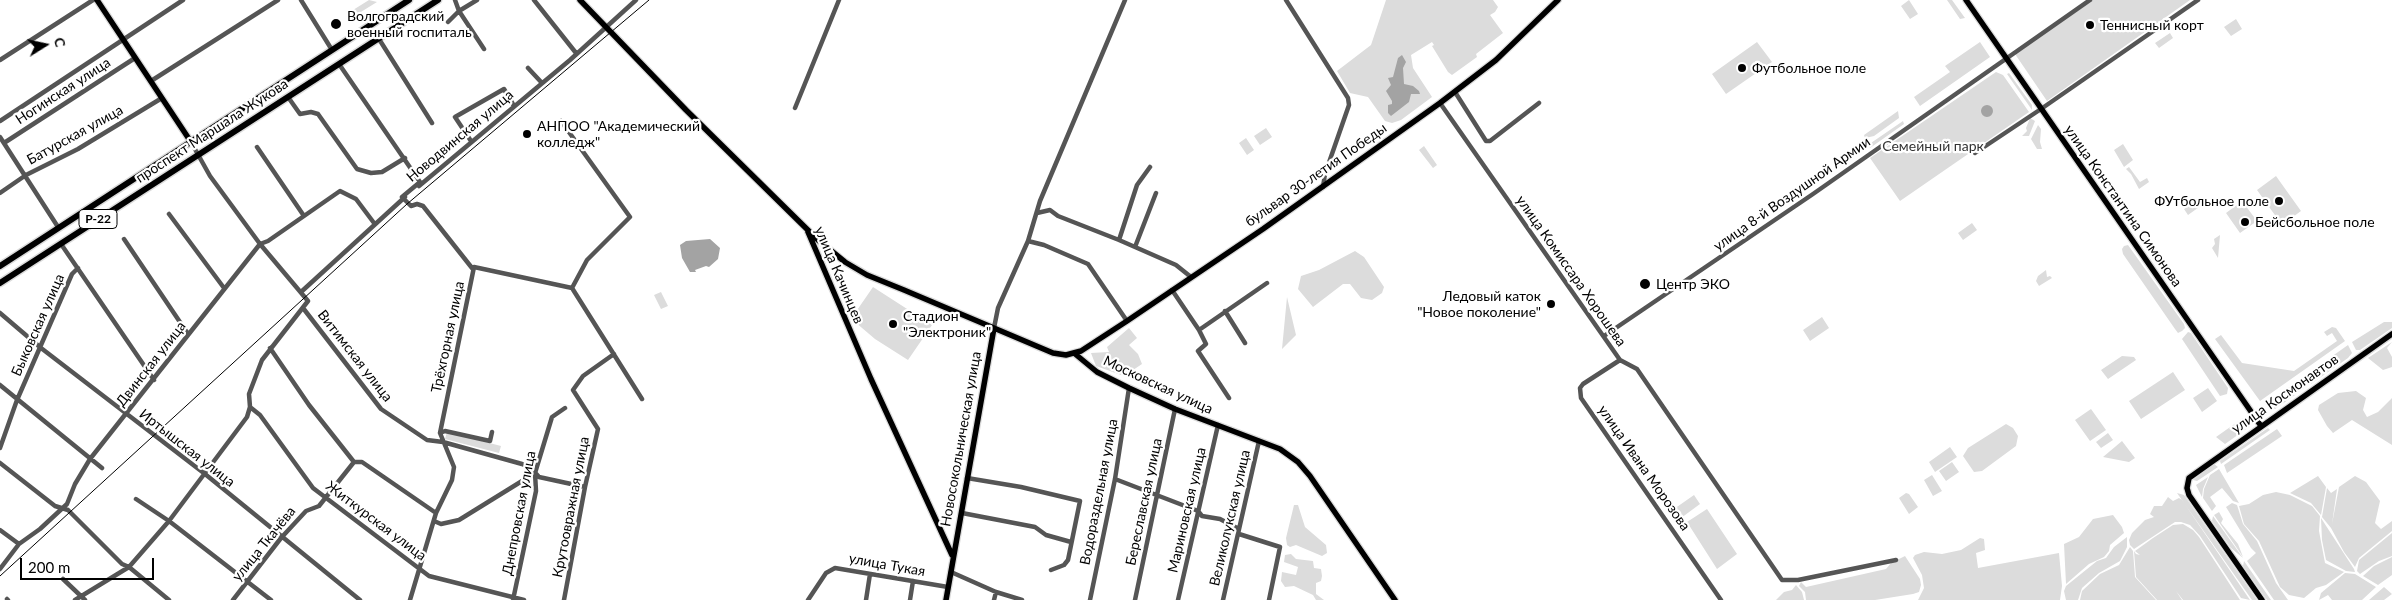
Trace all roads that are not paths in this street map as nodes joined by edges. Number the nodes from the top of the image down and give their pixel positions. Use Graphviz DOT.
graph roads {
  1 [pos="93,0"];
  2 [pos="97,0"];
  3 [pos="170,0"];
  4 [pos="183,0"];
  5 [pos="278,0"];
  6 [pos="300,0"];
  7 [pos="409,0"];
  8 [pos="438,0"];
  9 [pos="455,0"];
  10 [pos="477,0"];
  11 [pos="534,0"];
  12 [pos="580,0"];
  13 [pos="636,0"];
  14 [pos="839,0"];
  15 [pos="1125,0"];
  16 [pos="1286,0"];
  17 [pos="1558,0"];
  18 [pos="1966,0"];
  19 [pos="2090,0"];
  20 [pos="2198,0"];
  21 [pos="174,6"];
  22 [pos="459,12"];
  23 [pos="448,22"];
  24 [pos="606,26"];
  25 [pos="379,39"];
  26 [pos="123,40"];
  27 [pos="332,50"];
  28 [pos="484,50"];
  29 [pos="576,53"];
  30 [pos="135,58"];
  31 [pos="2006,58"];
  32 [pos="0,60"];
  33 [pos="339,64"];
  34 [pos="528,68"];
  35 [pos="151,81"];
  36 [pos="542,83"];
  37 [pos="1455,92"];
  38 [pos="288,97"];
  39 [pos="162,98"];
  40 [pos="1440,103"];
  41 [pos="1539,103"];
  42 [pos="514,106"];
  43 [pos="795,108"];
  44 [pos="2041,110"];
  45 [pos="0,121"];
  46 [pos="561,121"];
  47 [pos="432,122"];
  48 [pos="0,137"];
  49 [pos="472,141"];
  50 [pos="191,142"];
  51 [pos="4,143"];
  52 [pos="257,147"];
  53 [pos="1974,153"];
  54 [pos="197,156"];
  55 [pos="405,158"];
  56 [pos="1150,167"];
  57 [pos="26,175"];
  58 [pos="1323,187"];
  59 [pos="0,193"];
  60 [pos="1156,194"];
  61 [pos="403,198"];
  62 [pos="1037,212"];
  63 [pos="170,214"];
  64 [pos="304,216"];
  65 [pos="374,224"];
  66 [pos="807,227"];
  67 [pos="58,228"];
  68 [pos="124,239"];
  69 [pos="1119,240"];
  70 [pos="1028,241"];
  71 [pos="61,244"];
  72 [pos="260,244"];
  73 [pos="1135,247"];
  74 [pos="0,266"];
  75 [pos="474,267"];
  76 [pos="78,268"];
  77 [pos="1191,277"];
  78 [pos="1267,282"];
  79 [pos="0,283"];
  80 [pos="224,288"];
  81 [pos="572,288"];
  82 [pos="1172,290"];
  83 [pos="301,292"];
  84 [pos="303,308"];
  85 [pos="1225,311"];
  86 [pos="0,314"];
  87 [pos="1127,321"];
  88 [pos="994,328"];
  89 [pos="1199,330"];
  90 [pos="188,334"];
  91 [pos="2392,334"];
  92 [pos="1604,336"];
  93 [pos="1245,343"];
  94 [pos="41,348"];
  95 [pos="270,348"];
  96 [pos="1074,353"];
  97 [pos="614,354"];
  98 [pos="1620,360"];
  99 [pos="154,380"];
  100 [pos="0,386"];
  101 [pos="1129,388"];
  102 [pos="1229,398"];
  103 [pos="642,399"];
  104 [pos="17,400"];
  105 [pos="250,407"];
  106 [pos="565,408"];
  107 [pos="1175,409"];
  108 [pos="126,414"];
  109 [pos="1218,426"];
  110 [pos="2261,426"];
  111 [pos="492,432"];
  112 [pos="440,433"];
  113 [pos="1259,441"];
  114 [pos="443,442"];
  115 [pos="0,448"];
  116 [pos="90,459"];
  117 [pos="354,462"];
  118 [pos="0,463"];
  119 [pos="102,468"];
  120 [pos="535,473"];
  121 [pos="205,474"];
  122 [pos="967,478"];
  123 [pos="1115,479"];
  124 [pos="585,487"];
  125 [pos="1156,496"];
  126 [pos="326,498"];
  127 [pos="136,499"];
  128 [pos="63,509"];
  129 [pos="1198,511"];
  130 [pos="962,512"];
  131 [pos="436,513"];
  132 [pos="169,521"];
  133 [pos="434,521"];
  134 [pos="0,530"];
  135 [pos="1239,534"];
  136 [pos="281,538"];
  137 [pos="1072,542"];
  138 [pos="19,544"];
  139 [pos="952,555"];
  140 [pos="1896,560"];
  141 [pos="129,567"];
  142 [pos="0,569"];
  143 [pos="420,569"];
  144 [pos="1051,570"];
  145 [pos="951,572"];
  146 [pos="870,574"];
  147 [pos="63,579"];
  148 [pos="913,581"];
  149 [pos="248,582"];
  150 [pos="948,587"];
  151 [pos="996,592"];
  152 [pos="80,596"];
  153 [pos="513,598"];
  154 [pos="75,600"];
  155 [pos="84,600"];
  156 [pos="169,600"];
  157 [pos="233,600"];
  158 [pos="270,600"];
  159 [pos="360,600"];
  160 [pos="410,600"];
  161 [pos="524,600"];
  162 [pos="564,600"];
  163 [pos="808,600"];
  164 [pos="866,600"];
  165 [pos="910,600"];
  166 [pos="946,600"];
  167 [pos="994,600"];
  168 [pos="1022,600"];
  169 [pos="1090,600"];
  170 [pos="1135,600"];
  171 [pos="1178,600"];
  172 [pos="1223,600"];
  173 [pos="1269,600"];
  174 [pos="1395,600"];
  175 [pos="1721,600"];
  176 [pos="2262,600"];
  1 -- 32 [label="street"];
  2 -- 26 [label="main road"];
  3 -- 21 [label="street"];
  4 -- 21 [label="street"];
  5 -- 35 [label="street"];
  6 -- 27 [label="street"];
  7 -- 27 [label="highway, проспект Маршала Жукова / Р-22"];
  8 -- 25 [label="highway, проспект Маршала Жукова / Р-22"];
  9 -- 22 [label="street"];
  10 -- 22 [label="street"];
  11 -- 29 [label="street"];
  12 -- 24 [label="main road, улица Качинцев"];
  13 -- 24 [label="street, Новодвинская улица"];
  14 -- 43 [label="street"];
  15 -- 62 [label="street"];
  16 -- 58 [label="street"];
  17 -- 37 [label="main road, бульвар 30-летия Победы"];
  18 -- 31 [label="main road, улица Константина Симонова"];
  19 -- 31 [label="street, улица 8-й Воздушной Армии"];
  20 -- 44 [label="street"];
  21 -- 26 [label="street"];
  22 -- 23 [label="street"];
  22 -- 28 [label="street"];
  24 -- 29 [label="street, Новодвинская улица"];
  24 -- 66 [label="main road, улица Качинцев"];
  25 -- 33 [label="highway, проспект Маршала Жукова / Р-22"];
  25 -- 47 [label="street"];
  26 -- 30 [label="main road"];
  26 -- 45 [label="street"];
  27 -- 50 [label="highway, проспект Маршала Жукова / Р-22"];
  29 -- 36 [label="street, Новодвинская улица"];
  30 -- 35 [label="main road"];
  30 -- 51 [label="street, Ногинская улица"];
  31 -- 44 [label="main road, улица Константина Симонова"];
  31 -- 92 [label="street, улица 8-й Воздушной Армии"];
  33 -- 38 [label="highway, проспект Маршала Жукова / Р-22"];
  33 -- 55 [label="street"];
  34 -- 36 [label="street"];
  35 -- 39 [label="main road"];
  36 -- 42 [label="street, Новодвинская улица"];
  37 -- 40 [label="main road, бульвар 30-летия Победы"];
  37 -- 41 [label="street"];
  38 -- 54 [label="highway, проспект Маршала Жукова / Р-22"];
  38 -- 55 [label="street"];
  39 -- 50 [label="main road"];
  39 -- 57 [label="street, Батурская улица"];
  40 -- 58 [label="main road, бульвар 30-летия Победы"];
  40 -- 92 [label="street, улица Комиссара Хорошева"];
  42 -- 49 [label="street, Новодвинская улица"];
  42 -- 49 [label="street"];
  44 -- 53 [label="street"];
  44 -- 110 [label="main road, улица Константина Симонова"];
  46 -- 81 [label="street"];
  48 -- 51 [label="street"];
  49 -- 61 [label="street, Новодвинская улица"];
  50 -- 54 [label="street"];
  50 -- 67 [label="highway, проспект Маршала Жукова / Р-22"];
  51 -- 57 [label="street"];
  52 -- 64 [label="street"];
  54 -- 71 [label="highway, проспект Маршала Жукова / Р-22"];
  54 -- 72 [label="street"];
  55 -- 61 [label="street"];
  56 -- 69 [label="street"];
  57 -- 59 [label="street, Батурская улица"];
  57 -- 67 [label="street"];
  58 -- 77 [label="main road, бульвар 30-летия Победы"];
  60 -- 73 [label="street"];
  61 -- 65 [label="street, Новодвинская улица"];
  61 -- 75 [label="street, Трёхгорная улица"];
  62 -- 69 [label="street"];
  62 -- 70 [label="street"];
  63 -- 80 [label="street"];
  64 -- 65 [label="street, Двинская улица"];
  64 -- 72 [label="street, Двинская улица"];
  65 -- 83 [label="street, Новодвинская улица"];
  66 -- 88 [label="main road"];
  66 -- 139 [label="main road, улица Качинцев"];
  67 -- 74 [label="highway, проспект Маршала Жукова / Р-22"];
  68 -- 90 [label="street"];
  69 -- 73 [label="street"];
  70 -- 87 [label="street"];
  70 -- 88 [label="street"];
  71 -- 76 [label="street"];
  71 -- 79 [label="highway, проспект Маршала Жукова / Р-22"];
  72 -- 80 [label="street, Двинская улица"];
  72 -- 83 [label="street"];
  73 -- 77 [label="street"];
  75 -- 81 [label="street"];
  75 -- 112 [label="street, Трёхгорная улица"];
  76 -- 94 [label="street, Быковская улица"];
  76 -- 99 [label="street"];
  77 -- 82 [label="main road, бульвар 30-летия Победы"];
  78 -- 85 [label="street"];
  80 -- 90 [label="street, Двинская улица"];
  81 -- 97 [label="street"];
  82 -- 87 [label="main road, бульвар 30-летия Победы"];
  82 -- 89 [label="street"];
  83 -- 84 [label="street"];
  84 -- 95 [label="street"];
  84 -- 114 [label="street, Витимская улица"];
  85 -- 89 [label="street"];
  85 -- 93 [label="street"];
  86 -- 94 [label="street, Иртышская улица"];
  87 -- 96 [label="main road, бульвар 30-летия Победы"];
  88 -- 96 [label="main road"];
  88 -- 122 [label="main road, Новосокольническая улица"];
  89 -- 102 [label="street"];
  90 -- 99 [label="street, Двинская улица"];
  91 -- 110 [label="main road, улица Космонавтов"];
  92 -- 98 [label="street, улица Комиссара Хорошева"];
  94 -- 104 [label="street, Быковская улица"];
  94 -- 108 [label="street, Иртышская улица"];
  95 -- 105 [label="street"];
  95 -- 117 [label="street"];
  96 -- 101 [label="main road, Московская улица"];
  97 -- 103 [label="street"];
  97 -- 124 [label="street, Крутоовражная улица"];
  98 -- 140 [label="street, улица Комиссара Хорошева"];
  98 -- 175 [label="street, улица Ивана Морозова"];
  99 -- 108 [label="street, Двинская улица"];
  100 -- 104 [label="street"];
  101 -- 107 [label="main road, Московская улица"];
  101 -- 123 [label="street, Водораздельная улица"];
  104 -- 115 [label="street, Быковская улица"];
  104 -- 116 [label="street"];
  105 -- 121 [label="street"];
  105 -- 126 [label="street, Житкурская улица"];
  106 -- 120 [label="street, Днепровская улица"];
  107 -- 109 [label="main road, Московская улица"];
  107 -- 125 [label="street, Береславская улица"];
  108 -- 116 [label="street, Двинская улица"];
  108 -- 121 [label="street, Иртышская улица"];
  109 -- 113 [label="main road, Московская улица"];
  109 -- 129 [label="street, Мариновская улица"];
  110 -- 176 [label="main road, улица Космонавтов"];
  111 -- 112 [label="street"];
  112 -- 114 [label="street"];
  113 -- 135 [label="street, Великолукская улица"];
  113 -- 174 [label="main road, Московская улица"];
  114 -- 120 [label="street, Витимская улица"];
  114 -- 131 [label="street"];
  116 -- 119 [label="street"];
  116 -- 128 [label="street, Двинская улица"];
  117 -- 126 [label="street, улица Ткачёва"];
  117 -- 131 [label="street"];
  118 -- 128 [label="street"];
  120 -- 124 [label="street, Витимская улица"];
  120 -- 133 [label="street"];
  120 -- 153 [label="street, Днепровская улица"];
  121 -- 132 [label="street"];
  121 -- 136 [label="street, Иртышская улица"];
  122 -- 130 [label="main road, Новосокольническая улица"];
  122 -- 137 [label="street"];
  123 -- 125 [label="street"];
  123 -- 169 [label="street, Водораздельная улица"];
  124 -- 162 [label="street, Крутоовражная улица"];
  125 -- 129 [label="street"];
  125 -- 170 [label="street, Береславская улица"];
  126 -- 136 [label="street, улица Ткачёва"];
  126 -- 143 [label="street, Житкурская улица"];
  127 -- 132 [label="street"];
  128 -- 138 [label="street, Двинская улица"];
  128 -- 141 [label="street"];
  129 -- 135 [label="street"];
  129 -- 171 [label="street, Мариновская улица"];
  130 -- 137 [label="street"];
  130 -- 139 [label="main road, Новосокольническая улица"];
  131 -- 133 [label="street"];
  132 -- 141 [label="street"];
  132 -- 149 [label="street"];
  133 -- 143 [label="street"];
  134 -- 138 [label="street"];
  135 -- 172 [label="street, Великолукская улица"];
  135 -- 173 [label="street"];
  136 -- 149 [label="street, улица Ткачёва"];
  136 -- 159 [label="street, Иртышская улица"];
  137 -- 144 [label="street"];
  138 -- 142 [label="street, Двинская улица"];
  139 -- 145 [label="main road, улица Качинцев"];
  141 -- 152 [label="street"];
  141 -- 156 [label="street"];
  143 -- 153 [label="street, Житкурская улица"];
  143 -- 160 [label="street"];
  145 -- 150 [label="main road, улица Качинцев"];
  145 -- 151 [label="street"];
  146 -- 148 [label="street, улица Тукая"];
  146 -- 163 [label="street, улица Тукая"];
  146 -- 164 [label="street"];
  147 -- 152 [label="street"];
  148 -- 150 [label="street, улица Тукая"];
  148 -- 165 [label="street"];
  149 -- 157 [label="street, улица Ткачёва"];
  149 -- 158 [label="street"];
  150 -- 166 [label="main road, улица Качинцев"];
  151 -- 167 [label="street"];
  151 -- 168 [label="street"];
  152 -- 154 [label="street"];
  152 -- 155 [label="street"];
  153 -- 161 [label="street, Житкурская улица"];
}
